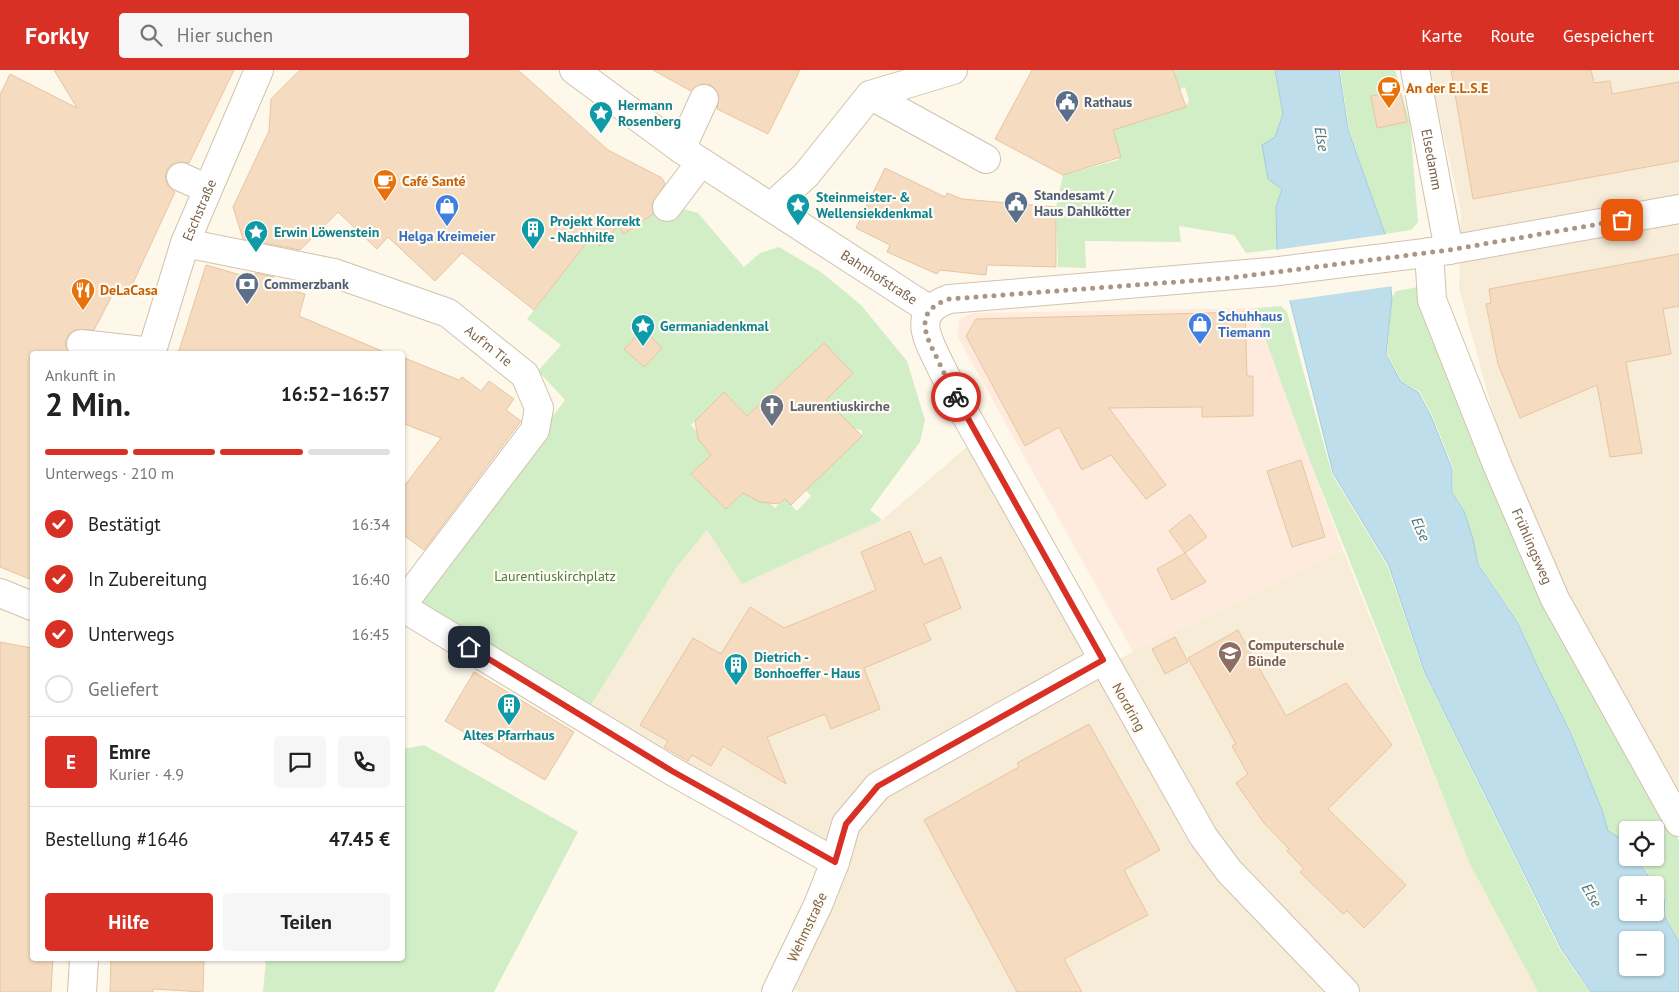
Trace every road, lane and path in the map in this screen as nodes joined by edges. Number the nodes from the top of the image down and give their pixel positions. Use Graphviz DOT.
graph roads {
  1 [pos="259,70"];
  2 [pos="574,70"];
  3 [pos="953,70"];
  4 [pos="1415,70"];
  5 [pos="870,95"];
  6 [pos="704,99"];
  7 [pos="691,155"];
  8 [pos="986,159"];
  9 [pos="181,177"];
  10 [pos="208,189"];
  11 [pos="667,207"];
  12 [pos="771,207"];
  13 [pos="1679,210"];
  14 [pos="185,243"];
  15 [pos="1428,252"];
  16 [pos="930,310"];
  17 [pos="81,344"];
  18 [pos="135,351"];
  19 [pos="152,351"];
  20 [pos="0,593"];
  21 [pos="405,602"];
  22 [pos="30,605"];
  23 [pos="405,608"];
  24 [pos="1103,660"];
  25 [pos="1679,822"];
  26 [pos="835,862"];
  27 [pos="84,961"];
  28 [pos="82,992"];
  29 [pos="776,992"];
  30 [pos="1345,992"];
  1 -- 10 [label="street, Eschstraße"];
  2 -- 7 [label="street, Bahnhofstraße"];
  3 -- 5 [label="street"];
  4 -- 15 [label="street, Elsedamm"];
  5 -- 8 [label="street"];
  5 -- 12 [label="street"];
  6 -- 7 [label="street"];
  7 -- 11 [label="street"];
  7 -- 12 [label="street, Bahnhofstraße"];
  9 -- 10 [label="street"];
  10 -- 14 [label="street, Eschstraße"];
  12 -- 16 [label="street, Bahnhofstraße"];
  13 -- 15 [label="street, Bahnhofstraße"];
  14 -- 19 [label="street, Eschstraße"];
  14 -- 21 [label="street, Auf'm Tie"];
  15 -- 16 [label="street, Bahnhofstraße"];
  15 -- 25 [label="street, Frühlingsweg"];
  16 -- 24 [label="street, Nordring"];
  17 -- 18 [label="street"];
  20 -- 22 [label="street"];
  23 -- 26 [label="street"];
  24 -- 26 [label="street, Wehmstraße"];
  24 -- 30 [label="street, Nordring"];
  26 -- 29 [label="street, Wehmstraße"];
  27 -- 28 [label="street"];
}
